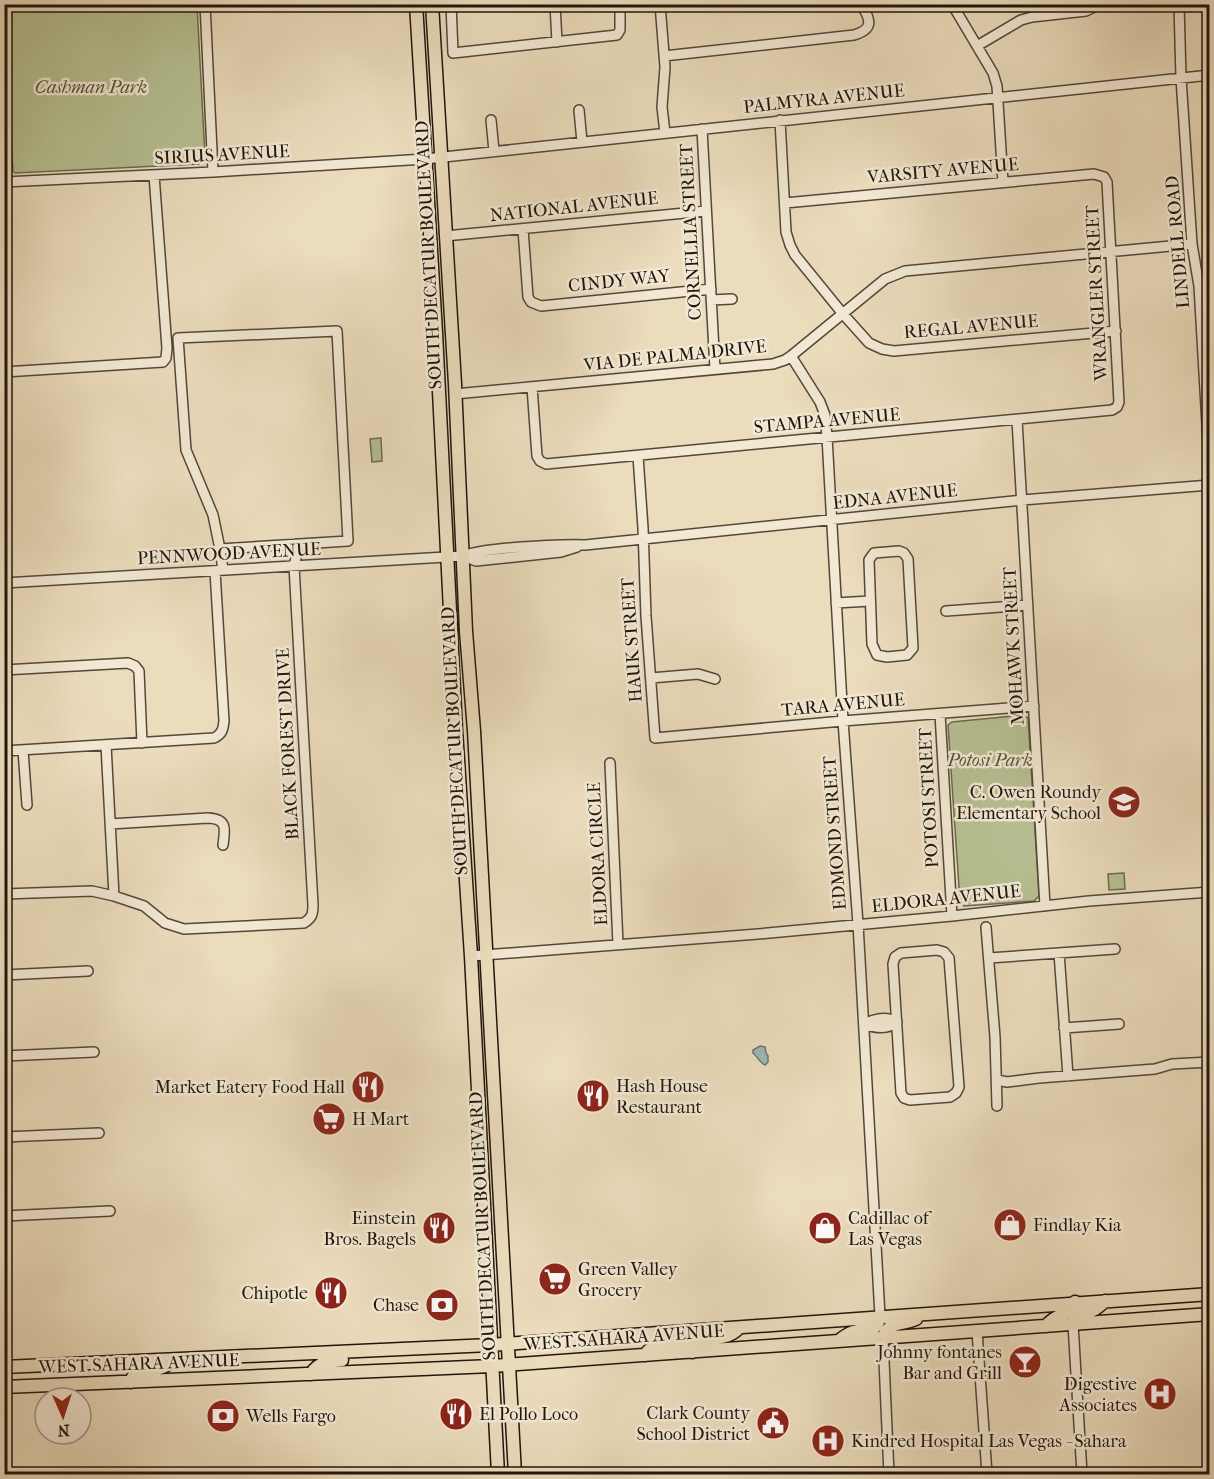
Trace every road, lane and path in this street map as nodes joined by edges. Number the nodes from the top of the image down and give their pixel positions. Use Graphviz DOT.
graph roads {
  1 [pos="205,4"];
  2 [pos="416,4"];
  3 [pos="449,4"];
  4 [pos="555,4"];
  5 [pos="620,4"];
  6 [pos="660,4"];
  7 [pos="861,4"];
  8 [pos="952,4"];
  9 [pos="1179,4"];
  10 [pos="430,5"];
  11 [pos="1093,6"];
  12 [pos="557,42"];
  13 [pos="977,46"];
  14 [pos="664,56"];
  15 [pos="1209,75"];
  16 [pos="1181,78"];
  17 [pos="998,97"];
  18 [pos="579,110"];
  19 [pos="491,120"];
  20 [pos="780,120"];
  21 [pos="702,129"];
  22 [pos="665,133"];
  23 [pos="582,141"];
  24 [pos="494,151"];
  25 [pos="441,157"];
  26 [pos="425,159"];
  27 [pos="213,172"];
  28 [pos="154,175"];
  29 [pos="1104,177"];
  30 [pos="4,182"];
  31 [pos="1003,182"];
  32 [pos="785,203"];
  33 [pos="706,211"];
  34 [pos="523,229"];
  35 [pos="445,236"];
  36 [pos="1192,244"];
  37 [pos="1112,251"];
  38 [pos="1209,285"];
  39 [pos="1199,286"];
  40 [pos="711,289"];
  41 [pos="732,299"];
  42 [pos="711,300"];
  43 [pos="843,314"];
  44 [pos="1116,331"];
  45 [pos="436,346"];
  46 [pos="791,356"];
  47 [pos="715,369"];
  48 [pos="4,372"];
  49 [pos="532,387"];
  50 [pos="455,394"];
  51 [pos="1117,407"];
  52 [pos="1017,420"];
  53 [pos="827,437"];
  54 [pos="638,456"];
  55 [pos="1209,477"];
  56 [pos="1209,485"];
  57 [pos="1022,500"];
  58 [pos="831,520"];
  59 [pos="643,539"];
  60 [pos="292,544"];
  61 [pos="220,549"];
  62 [pos="455,557"];
  63 [pos="294,566"];
  64 [pos="219,571"];
  65 [pos="4,583"];
  66 [pos="870,601"];
  67 [pos="836,603"];
  68 [pos="1028,605"];
  69 [pos="946,611"];
  70 [pos="4,670"];
  71 [pos="651,678"];
  72 [pos="715,679"];
  73 [pos="454,683"];
  74 [pos="1034,706"];
  75 [pos="940,714"];
  76 [pos="843,721"];
  77 [pos="474,733"];
  78 [pos="655,738"];
  79 [pos="142,743"];
  80 [pos="106,745"];
  81 [pos="457,745"];
  82 [pos="24,750"];
  83 [pos="4,751"];
  84 [pos="610,763"];
  85 [pos="27,805"];
  86 [pos="478,819"];
  87 [pos="110,824"];
  88 [pos="223,845"];
  89 [pos="1209,892"];
  90 [pos="4,894"];
  91 [pos="114,896"];
  92 [pos="1046,906"];
  93 [pos="952,916"];
  94 [pos="858,924"];
  95 [pos="986,927"];
  96 [pos="618,944"];
  97 [pos="1116,949"];
  98 [pos="1059,953"];
  99 [pos="486,955"];
  100 [pos="471,956"];
  101 [pos="989,958"];
  102 [pos="88,971"];
  103 [pos="4,975"];
  104 [pos="897,1022"];
  105 [pos="864,1024"];
  106 [pos="1119,1024"];
  107 [pos="1065,1028"];
  108 [pos="491,1051"];
  109 [pos="94,1052"];
  110 [pos="475,1054"];
  111 [pos="4,1056"];
  112 [pos="1209,1062"];
  113 [pos="1068,1076"];
  114 [pos="997,1080"];
  115 [pos="477,1100"];
  116 [pos="997,1106"];
  117 [pos="99,1133"];
  118 [pos="4,1137"];
  119 [pos="497,1152"];
  120 [pos="480,1155"];
  121 [pos="500,1210"];
  122 [pos="110,1211"];
  123 [pos="4,1216"];
  124 [pos="1209,1293"];
  125 [pos="1105,1300"];
  126 [pos="1075,1302"];
  127 [pos="934,1313"];
  128 [pos="1209,1314"];
  129 [pos="880,1316"];
  130 [pos="1073,1324"];
  131 [pos="1046,1326"];
  132 [pos="740,1327"];
  133 [pos="687,1331"];
  134 [pos="977,1331"];
  135 [pos="883,1338"];
  136 [pos="837,1341"];
  137 [pos="508,1344"];
  138 [pos="490,1345"];
  139 [pos="377,1350"];
  140 [pos="692,1352"];
  141 [pos="317,1353"];
  142 [pos="644,1356"];
  143 [pos="177,1359"];
  144 [pos="130,1361"];
  145 [pos="509,1365"];
  146 [pos="492,1366"];
  147 [pos="4,1367"];
  148 [pos="311,1374"];
  149 [pos="267,1376"];
  150 [pos="131,1382"];
  151 [pos="109,1383"];
  152 [pos="4,1387"];
  153 [pos="498,1474"];
  154 [pos="515,1474"];
  155 [pos="889,1474"];
  156 [pos="987,1474"];
  157 [pos="1082,1474"];
  1 -- 27 [label="street"];
  2 -- 26 [label="main road, SOUTH DECATUR BOULEVARD"];
  3 -- 10 [label="street"];
  3 -- 12 [label="street"];
  4 -- 12 [label="street"];
  5 -- 12 [label="street"];
  6 -- 14 [label="street"];
  7 -- 14 [label="street"];
  8 -- 13 [label="street"];
  9 -- 16 [label="street, LINDELL ROAD"];
  10 -- 25 [label="main road, SOUTH DECATUR BOULEVARD"];
  11 -- 13 [label="street"];
  13 -- 17 [label="street"];
  14 -- 22 [label="street"];
  15 -- 16 [label="street, PALMYRA AVENUE"];
  16 -- 17 [label="street, PALMYRA AVENUE"];
  16 -- 36 [label="street, LINDELL ROAD"];
  17 -- 20 [label="street, PALMYRA AVENUE"];
  17 -- 31 [label="street"];
  18 -- 23 [label="street"];
  19 -- 24 [label="street"];
  20 -- 21 [label="street, PALMYRA AVENUE"];
  20 -- 32 [label="street"];
  21 -- 22 [label="street, PALMYRA AVENUE"];
  21 -- 33 [label="street, CORNELLIA STREET"];
  22 -- 23 [label="street, PALMYRA AVENUE"];
  23 -- 24 [label="street, PALMYRA AVENUE"];
  24 -- 25 [label="street, PALMYRA AVENUE"];
  25 -- 26 [label="street, SIRIUS AVENUE"];
  25 -- 35 [label="main road, SOUTH DECATUR BOULEVARD"];
  26 -- 27 [label="street, SIRIUS AVENUE"];
  26 -- 45 [label="main road, SOUTH DECATUR BOULEVARD"];
  27 -- 28 [label="street, SIRIUS AVENUE"];
  28 -- 30 [label="street, SIRIUS AVENUE"];
  28 -- 48 [label="street"];
  29 -- 31 [label="street, VARSITY AVENUE"];
  29 -- 37 [label="street, WRANGLER STREET"];
  31 -- 32 [label="street, VARSITY AVENUE"];
  32 -- 43 [label="street"];
  33 -- 34 [label="street, NATIONAL AVENUE"];
  33 -- 40 [label="street, CORNELLIA STREET"];
  34 -- 35 [label="street, NATIONAL AVENUE"];
  34 -- 40 [label="street, CINDY WAY"];
  35 -- 50 [label="main road, SOUTH DECATUR BOULEVARD"];
  36 -- 37 [label="street, VIA DE PALMA DRIVE"];
  36 -- 39 [label="street, LINDELL ROAD"];
  37 -- 43 [label="street, VIA DE PALMA DRIVE"];
  37 -- 44 [label="street, WRANGLER STREET"];
  38 -- 39 [label="street"];
  39 -- 55 [label="street, LINDELL ROAD"];
  40 -- 42 [label="street, CORNELLIA STREET"];
  41 -- 42 [label="street"];
  42 -- 47 [label="street, CORNELLIA STREET"];
  43 -- 44 [label="street, REGAL AVENUE"];
  43 -- 46 [label="street, VIA DE PALMA DRIVE"];
  44 -- 51 [label="street, WRANGLER STREET"];
  45 -- 50 [label="main road"];
  45 -- 62 [label="main road, SOUTH DECATUR BOULEVARD"];
  46 -- 47 [label="street, VIA DE PALMA DRIVE"];
  46 -- 53 [label="street, EDMOND STREET"];
  47 -- 49 [label="street, VIA DE PALMA DRIVE"];
  49 -- 50 [label="street, VIA DE PALMA DRIVE"];
  49 -- 54 [label="street, STAMPA AVENUE"];
  50 -- 62 [label="main road, SOUTH DECATUR BOULEVARD"];
  51 -- 52 [label="street, STAMPA AVENUE"];
  52 -- 53 [label="street, STAMPA AVENUE"];
  52 -- 57 [label="street, MOHAWK STREET"];
  53 -- 54 [label="street, STAMPA AVENUE"];
  53 -- 58 [label="street, EDMOND STREET"];
  54 -- 59 [label="street, HAUK STREET"];
  56 -- 57 [label="street, EDNA AVENUE"];
  57 -- 58 [label="street, EDNA AVENUE"];
  57 -- 68 [label="street, MOHAWK STREET"];
  58 -- 59 [label="street, EDNA AVENUE"];
  58 -- 67 [label="street, EDMOND STREET"];
  59 -- 62 [label="street, EDNA AVENUE"];
  59 -- 71 [label="street, HAUK STREET"];
  60 -- 61 [label="street"];
  60 -- 61 [label="street"];
  60 -- 63 [label="street, BLACK FOREST DRIVE"];
  61 -- 64 [label="street"];
  62 -- 63 [label="street, PENNWOOD AVENUE"];
  62 -- 73 [label="main road, SOUTH DECATUR BOULEVARD"];
  62 -- 77 [label="main road, SOUTH DECATUR BOULEVARD"];
  63 -- 64 [label="street, PENNWOOD AVENUE"];
  63 -- 91 [label="street, BLACK FOREST DRIVE"];
  64 -- 65 [label="street, PENNWOOD AVENUE"];
  64 -- 79 [label="street"];
  66 -- 66 [label="street"];
  66 -- 67 [label="street"];
  67 -- 76 [label="street, EDMOND STREET"];
  68 -- 69 [label="street"];
  68 -- 74 [label="street, MOHAWK STREET"];
  70 -- 79 [label="street"];
  71 -- 72 [label="street"];
  71 -- 78 [label="street, HAUK STREET"];
  73 -- 77 [label="main road"];
  73 -- 81 [label="main road, SOUTH DECATUR BOULEVARD"];
  74 -- 75 [label="street, TARA AVENUE"];
  74 -- 92 [label="street, MOHAWK STREET"];
  75 -- 76 [label="street, TARA AVENUE"];
  75 -- 93 [label="street, POTOSI STREET"];
  76 -- 78 [label="street, TARA AVENUE"];
  76 -- 94 [label="street, EDMOND STREET"];
  77 -- 86 [label="main road, SOUTH DECATUR BOULEVARD"];
  79 -- 80 [label="street"];
  80 -- 82 [label="street"];
  80 -- 87 [label="street"];
  81 -- 86 [label="main road"];
  81 -- 100 [label="main road, SOUTH DECATUR BOULEVARD"];
  82 -- 83 [label="street"];
  82 -- 85 [label="street"];
  84 -- 96 [label="street, ELDORA CIRCLE"];
  86 -- 99 [label="main road, SOUTH DECATUR BOULEVARD"];
  87 -- 88 [label="street"];
  87 -- 91 [label="street"];
  89 -- 92 [label="street, ELDORA AVENUE"];
  90 -- 91 [label="street"];
  92 -- 93 [label="street, ELDORA AVENUE"];
  93 -- 94 [label="street, ELDORA AVENUE"];
  94 -- 96 [label="street, ELDORA AVENUE"];
  94 -- 105 [label="street, EDMOND STREET"];
  95 -- 101 [label="street"];
  96 -- 99 [label="street, ELDORA AVENUE"];
  97 -- 98 [label="street"];
  98 -- 101 [label="street"];
  98 -- 107 [label="street"];
  99 -- 100 [label="street, ELDORA AVENUE"];
  99 -- 108 [label="main road, SOUTH DECATUR BOULEVARD"];
  100 -- 110 [label="main road, SOUTH DECATUR BOULEVARD"];
  101 -- 114 [label="street"];
  102 -- 103 [label="street"];
  104 -- 104 [label="street"];
  104 -- 105 [label="street"];
  105 -- 129 [label="street, EDMOND STREET"];
  106 -- 107 [label="street"];
  107 -- 113 [label="street"];
  108 -- 110 [label="main road"];
  108 -- 119 [label="main road, SOUTH DECATUR BOULEVARD"];
  109 -- 111 [label="street"];
  110 -- 115 [label="main road, SOUTH DECATUR BOULEVARD"];
  112 -- 113 [label="street"];
  113 -- 114 [label="street"];
  114 -- 116 [label="street"];
  115 -- 119 [label="main road"];
  115 -- 120 [label="main road, SOUTH DECATUR BOULEVARD"];
  117 -- 118 [label="street"];
  119 -- 121 [label="main road, SOUTH DECATUR BOULEVARD"];
  120 -- 121 [label="main road"];
  120 -- 138 [label="main road, SOUTH DECATUR BOULEVARD"];
  121 -- 137 [label="main road, SOUTH DECATUR BOULEVARD"];
  122 -- 123 [label="street"];
  124 -- 125 [label="main road, WEST SAHARA AVENUE"];
  125 -- 126 [label="main road, WEST SAHARA AVENUE"];
  125 -- 130 [label="main road"];
  126 -- 127 [label="main road, WEST SAHARA AVENUE"];
  126 -- 131 [label="main road"];
  127 -- 129 [label="main road, WEST SAHARA AVENUE"];
  127 -- 135 [label="main road"];
  128 -- 130 [label="main road, WEST SAHARA AVENUE"];
  129 -- 132 [label="main road, WEST SAHARA AVENUE"];
  129 -- 136 [label="main road"];
  130 -- 131 [label="main road, WEST SAHARA AVENUE"];
  130 -- 157 [label="street"];
  131 -- 134 [label="main road, WEST SAHARA AVENUE"];
  132 -- 133 [label="main road, WEST SAHARA AVENUE"];
  132 -- 140 [label="main road"];
  133 -- 137 [label="main road, WEST SAHARA AVENUE"];
  133 -- 142 [label="main road"];
  134 -- 135 [label="main road, WEST SAHARA AVENUE"];
  134 -- 156 [label="street"];
  135 -- 136 [label="main road, WEST SAHARA AVENUE"];
  135 -- 155 [label="street"];
  136 -- 140 [label="main road, WEST SAHARA AVENUE"];
  137 -- 138 [label="main road, WEST SAHARA AVENUE"];
  137 -- 145 [label="main road, SOUTH DECATUR BOULEVARD"];
  138 -- 139 [label="main road, WEST SAHARA AVENUE"];
  138 -- 146 [label="main road, SOUTH DECATUR BOULEVARD"];
  139 -- 141 [label="main road, WEST SAHARA AVENUE"];
  139 -- 148 [label="main road"];
  140 -- 142 [label="main road, WEST SAHARA AVENUE"];
  141 -- 143 [label="main road, WEST SAHARA AVENUE"];
  141 -- 149 [label="main road"];
  142 -- 145 [label="main road, WEST SAHARA AVENUE"];
  143 -- 144 [label="main road, WEST SAHARA AVENUE"];
  143 -- 150 [label="main road"];
  144 -- 147 [label="main road, WEST SAHARA AVENUE"];
  144 -- 151 [label="main road"];
  145 -- 146 [label="main road, WEST SAHARA AVENUE"];
  145 -- 154 [label="main road, SOUTH DECATUR BOULEVARD"];
  146 -- 148 [label="main road, WEST SAHARA AVENUE"];
  146 -- 153 [label="main road, SOUTH DECATUR BOULEVARD"];
  148 -- 149 [label="main road, WEST SAHARA AVENUE"];
  149 -- 150 [label="main road, WEST SAHARA AVENUE"];
  150 -- 151 [label="main road, WEST SAHARA AVENUE"];
  151 -- 152 [label="main road, WEST SAHARA AVENUE"];
}
